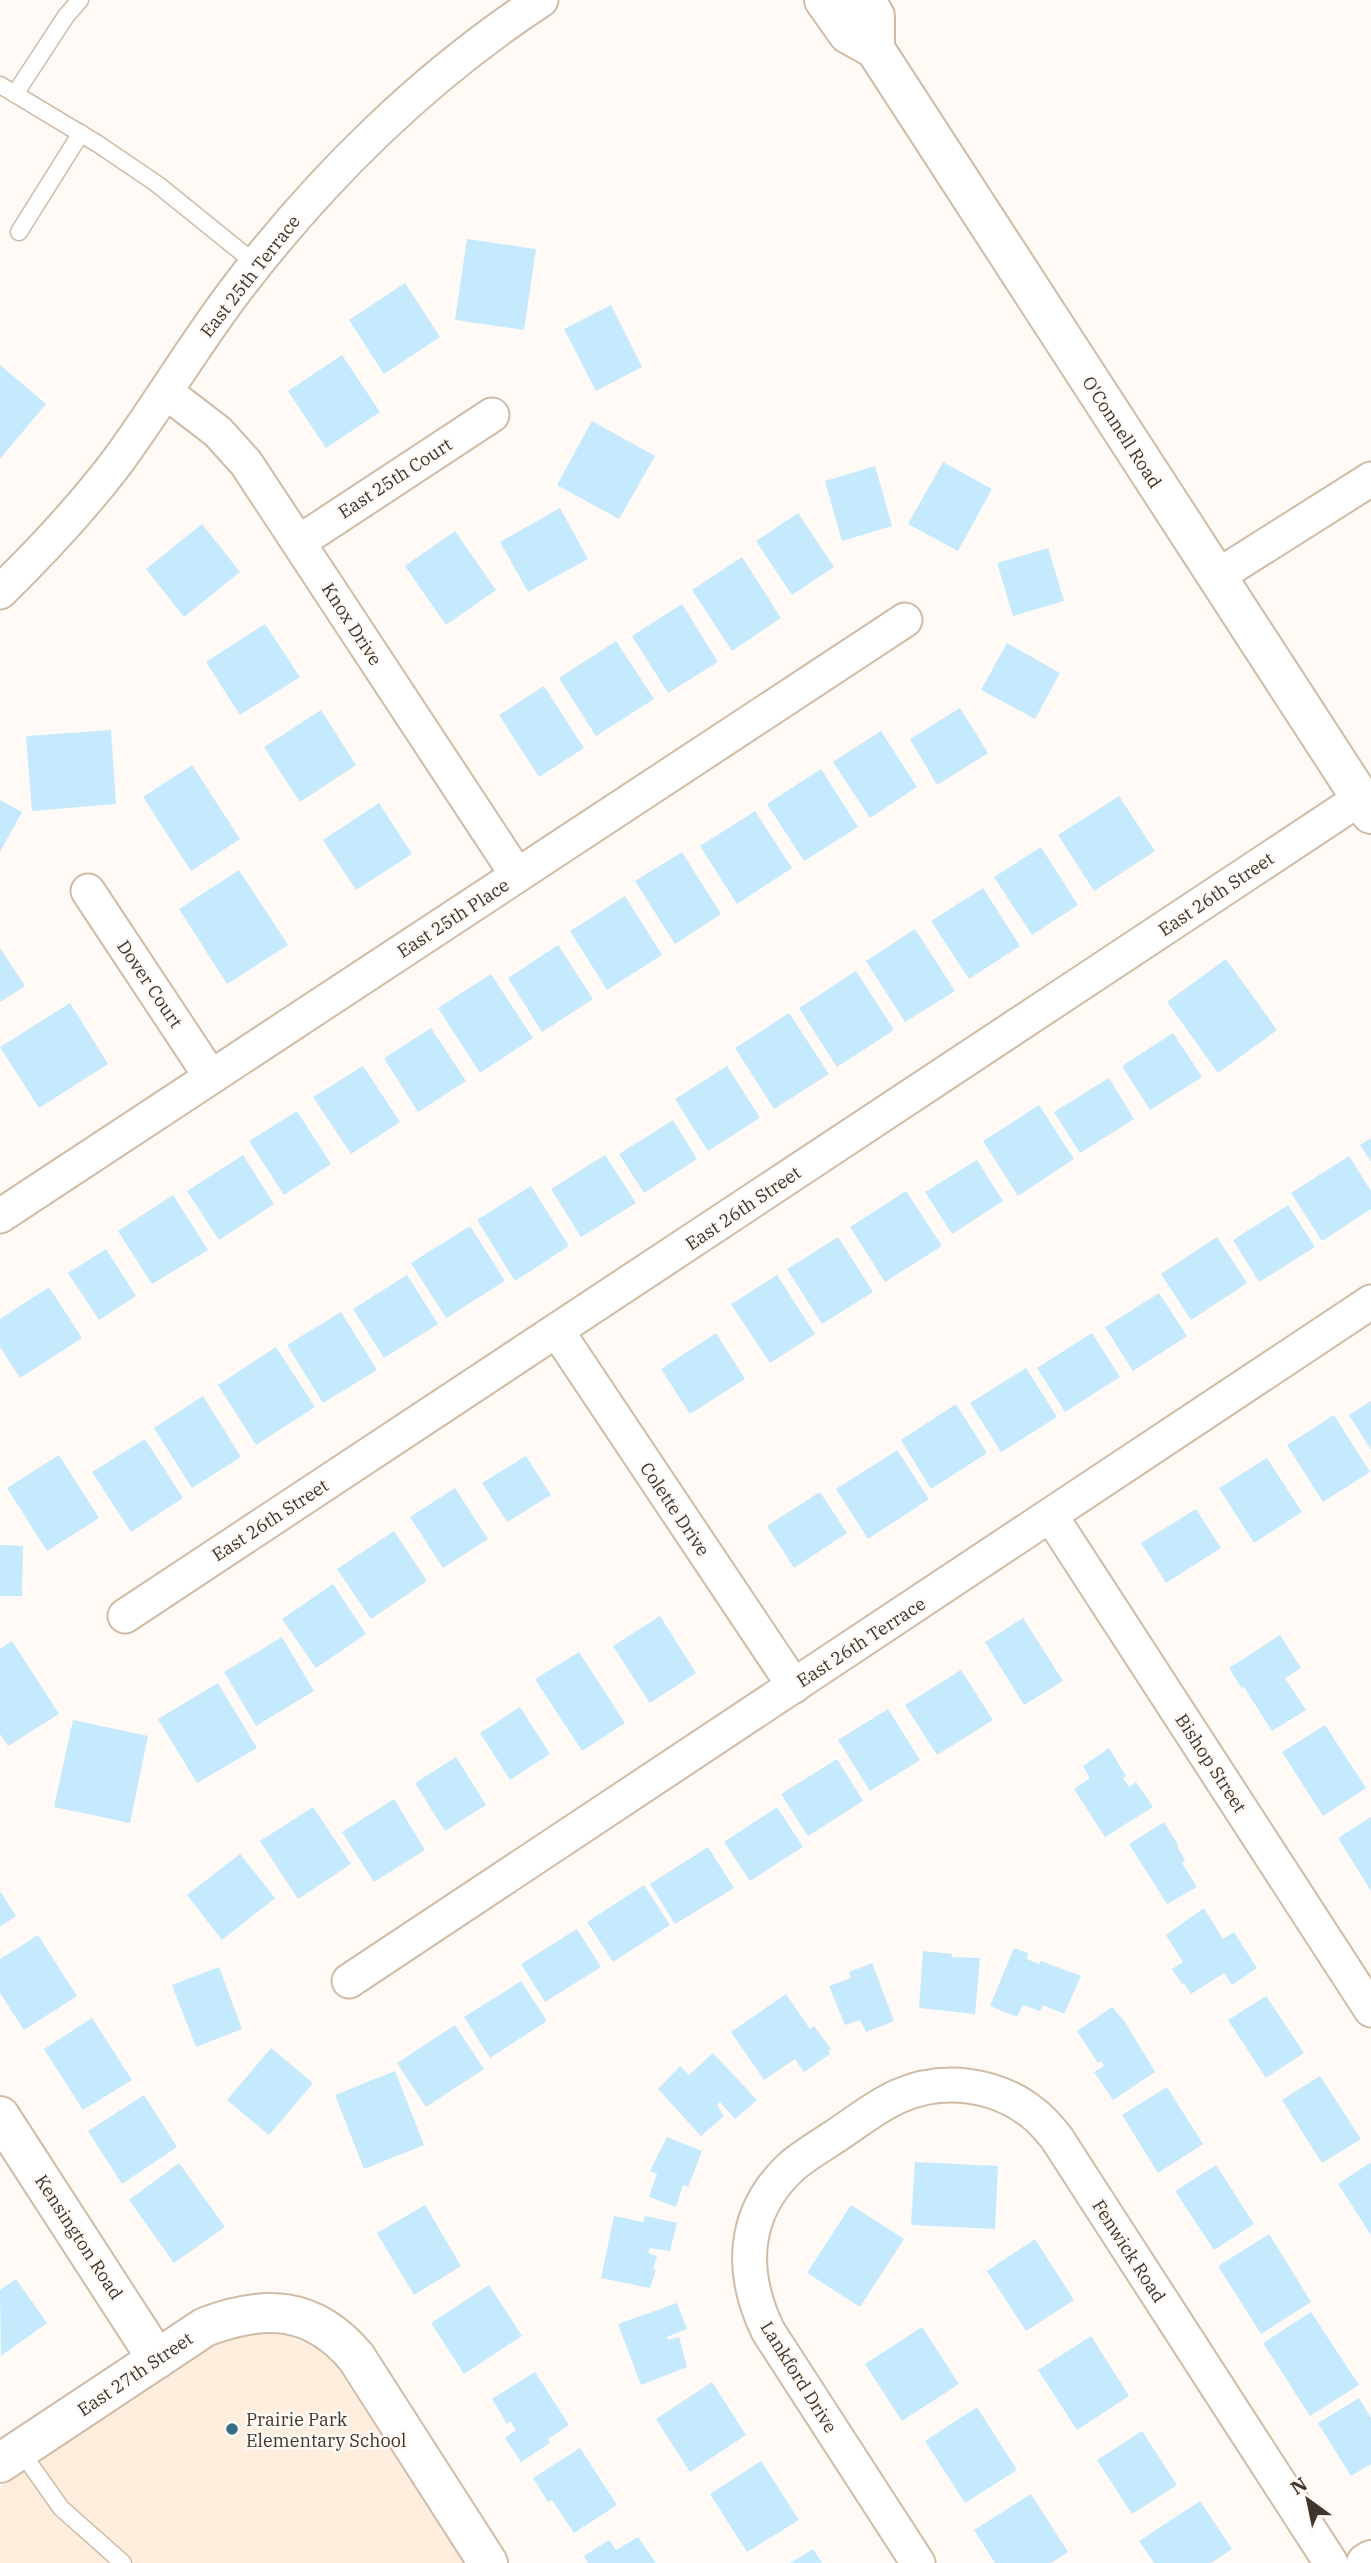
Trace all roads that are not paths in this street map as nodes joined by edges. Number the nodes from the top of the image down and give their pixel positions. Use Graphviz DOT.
graph roads {
  1 [pos="80,0"];
  2 [pos="541,0"];
  3 [pos="824,0"];
  4 [pos="865,0"];
  5 [pos="875,49"];
  6 [pos="0,85"];
  7 [pos="15,94"];
  8 [pos="81,134"];
  9 [pos="19,232"];
  10 [pos="256,264"];
  11 [pos="166,392"];
  12 [pos="492,415"];
  13 [pos="1371,479"];
  14 [pos="299,542"];
  15 [pos="1216,577"];
  16 [pos="4,581"];
  17 [pos="905,620"];
  18 [pos="1366,806"];
  19 [pos="517,875"];
  20 [pos="88,891"];
  21 [pos="211,1077"];
  22 [pos="0,1216"];
  23 [pos="1371,1302"];
  24 [pos="556,1331"];
  25 [pos="1051,1516"];
  26 [pos="125,1616"];
  27 [pos="794,1686"];
  28 [pos="349,1981"];
  29 [pos="1371,2010"];
  30 [pos="0,2116"];
  31 [pos="848,2128"];
  32 [pos="157,2359"];
  33 [pos="10,2457"];
  34 [pos="478,2559"];
  35 [pos="1371,2560"];
  36 [pos="123,2563"];
  37 [pos="918,2563"];
  38 [pos="1331,2563"];
  39 [pos="1366,2563"];
  1 -- 7 [label="lane"];
  2 -- 10 [label="street, East 25th Terrace"];
  3 -- 5 [label="street, O'Connell Road"];
  4 -- 5 [label="street"];
  5 -- 15 [label="street, O'Connell Road"];
  6 -- 7 [label="lane"];
  7 -- 8 [label="lane"];
  8 -- 9 [label="lane"];
  8 -- 10 [label="lane"];
  10 -- 11 [label="street, East 25th Terrace"];
  11 -- 14 [label="street, Knox Drive"];
  11 -- 16 [label="street, East 25th Terrace"];
  12 -- 14 [label="street, East 25th Court"];
  13 -- 15 [label="street"];
  14 -- 19 [label="street, Knox Drive"];
  15 -- 18 [label="street, O'Connell Road"];
  17 -- 19 [label="street, East 25th Place"];
  18 -- 24 [label="street, East 26th Street"];
  19 -- 21 [label="street, East 25th Place"];
  20 -- 21 [label="street, Dover Court"];
  21 -- 22 [label="street, East 25th Place"];
  23 -- 25 [label="street, East 26th Terrace"];
  24 -- 26 [label="street, East 26th Street"];
  24 -- 27 [label="street, Colette Drive"];
  25 -- 27 [label="street, East 26th Terrace"];
  25 -- 29 [label="street, Bishop Street"];
  27 -- 28 [label="street, East 26th Terrace"];
  30 -- 32 [label="street, Kensington Road"];
  31 -- 37 [label="street, Lankford Drive"];
  31 -- 38 [label="street, Fenwick Road"];
  32 -- 33 [label="street, East 27th Street"];
  32 -- 34 [label="street, East 27th Street"];
  33 -- 36 [label="lane"];
  35 -- 39 [label="street"];
}
